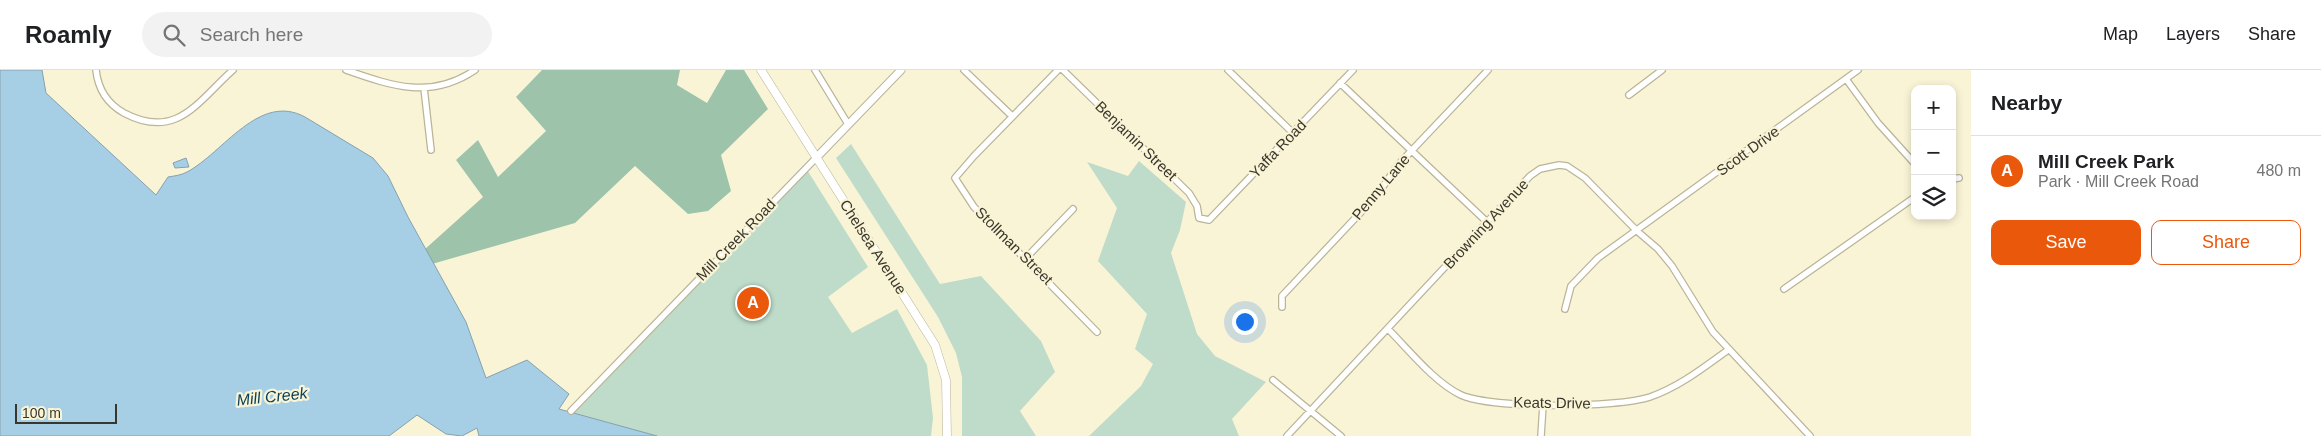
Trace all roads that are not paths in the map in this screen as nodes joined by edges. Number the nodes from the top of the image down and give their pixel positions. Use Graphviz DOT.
graph roads {
  1 [pos="96,70"];
  2 [pos="233,70"];
  3 [pos="346,70"];
  4 [pos="475,70"];
  5 [pos="761,70"];
  6 [pos="815,70"];
  7 [pos="901,70"];
  8 [pos="964,70"];
  9 [pos="1058,70"];
  10 [pos="1063,70"];
  11 [pos="1228,70"];
  12 [pos="1353,70"];
  13 [pos="1488,70"];
  14 [pos="1662,70"];
  15 [pos="1854,71"];
  16 [pos="1846,79"];
  17 [pos="1340,83"];
  18 [pos="424,88"];
  19 [pos="1629,95"];
  20 [pos="1012,116"];
  21 [pos="848,124"];
  22 [pos="1293,133"];
  23 [pos="431,150"];
  24 [pos="1411,151"];
  25 [pos="816,158"];
  26 [pos="1911,160"];
  27 [pos="1911,200"];
  28 [pos="1074,208"];
  29 [pos="1199,218"];
  30 [pos="1487,222"];
  31 [pos="1637,231"];
  32 [pos="1026,258"];
  33 [pos="1784,289"];
  34 [pos="1282,307"];
  35 [pos="1565,309"];
  36 [pos="1388,329"];
  37 [pos="1097,332"];
  38 [pos="1728,350"];
  39 [pos="1273,380"];
  40 [pos="1543,404"];
  41 [pos="1310,410"];
  42 [pos="571,411"];
  43 [pos="947,436"];
  44 [pos="1287,436"];
  45 [pos="1340,436"];
  46 [pos="1541,436"];
  47 [pos="1810,436"];
  1 -- 2 [label="street"];
  3 -- 18 [label="street"];
  4 -- 18 [label="street"];
  5 -- 25 [label="main road, Chelsea Avenue"];
  6 -- 21 [label="street"];
  7 -- 21 [label="street, Mill Creek Road"];
  8 -- 20 [label="street"];
  9 -- 20 [label="street, Stollman Street"];
  10 -- 29 [label="street, Benjamin Street"];
  11 -- 22 [label="street"];
  12 -- 17 [label="street, Yaffa Road"];
  13 -- 24 [label="street, Penny Lane"];
  14 -- 19 [label="street"];
  15 -- 16 [label="street, Scott Drive"];
  16 -- 26 [label="street"];
  16 -- 31 [label="street, Scott Drive"];
  17 -- 22 [label="street, Yaffa Road"];
  17 -- 24 [label="street"];
  18 -- 23 [label="street"];
  20 -- 32 [label="street, Stollman Street"];
  21 -- 25 [label="street, Mill Creek Road"];
  22 -- 29 [label="street, Yaffa Road"];
  24 -- 30 [label="street"];
  24 -- 34 [label="street, Penny Lane"];
  25 -- 42 [label="street, Mill Creek Road"];
  25 -- 43 [label="main road, Chelsea Avenue"];
  27 -- 33 [label="street"];
  28 -- 32 [label="street"];
  30 -- 31 [label="street, Browning Avenue"];
  30 -- 36 [label="street, Browning Avenue"];
  31 -- 35 [label="street, Scott Drive"];
  31 -- 38 [label="street, Browning Avenue"];
  32 -- 37 [label="street, Stollman Street"];
  36 -- 40 [label="street, Keats Drive"];
  36 -- 41 [label="street, Browning Avenue"];
  38 -- 40 [label="street, Keats Drive"];
  38 -- 47 [label="street, Browning Avenue"];
  39 -- 41 [label="street"];
  40 -- 46 [label="street"];
  41 -- 44 [label="street, Browning Avenue"];
  41 -- 45 [label="street"];
}
